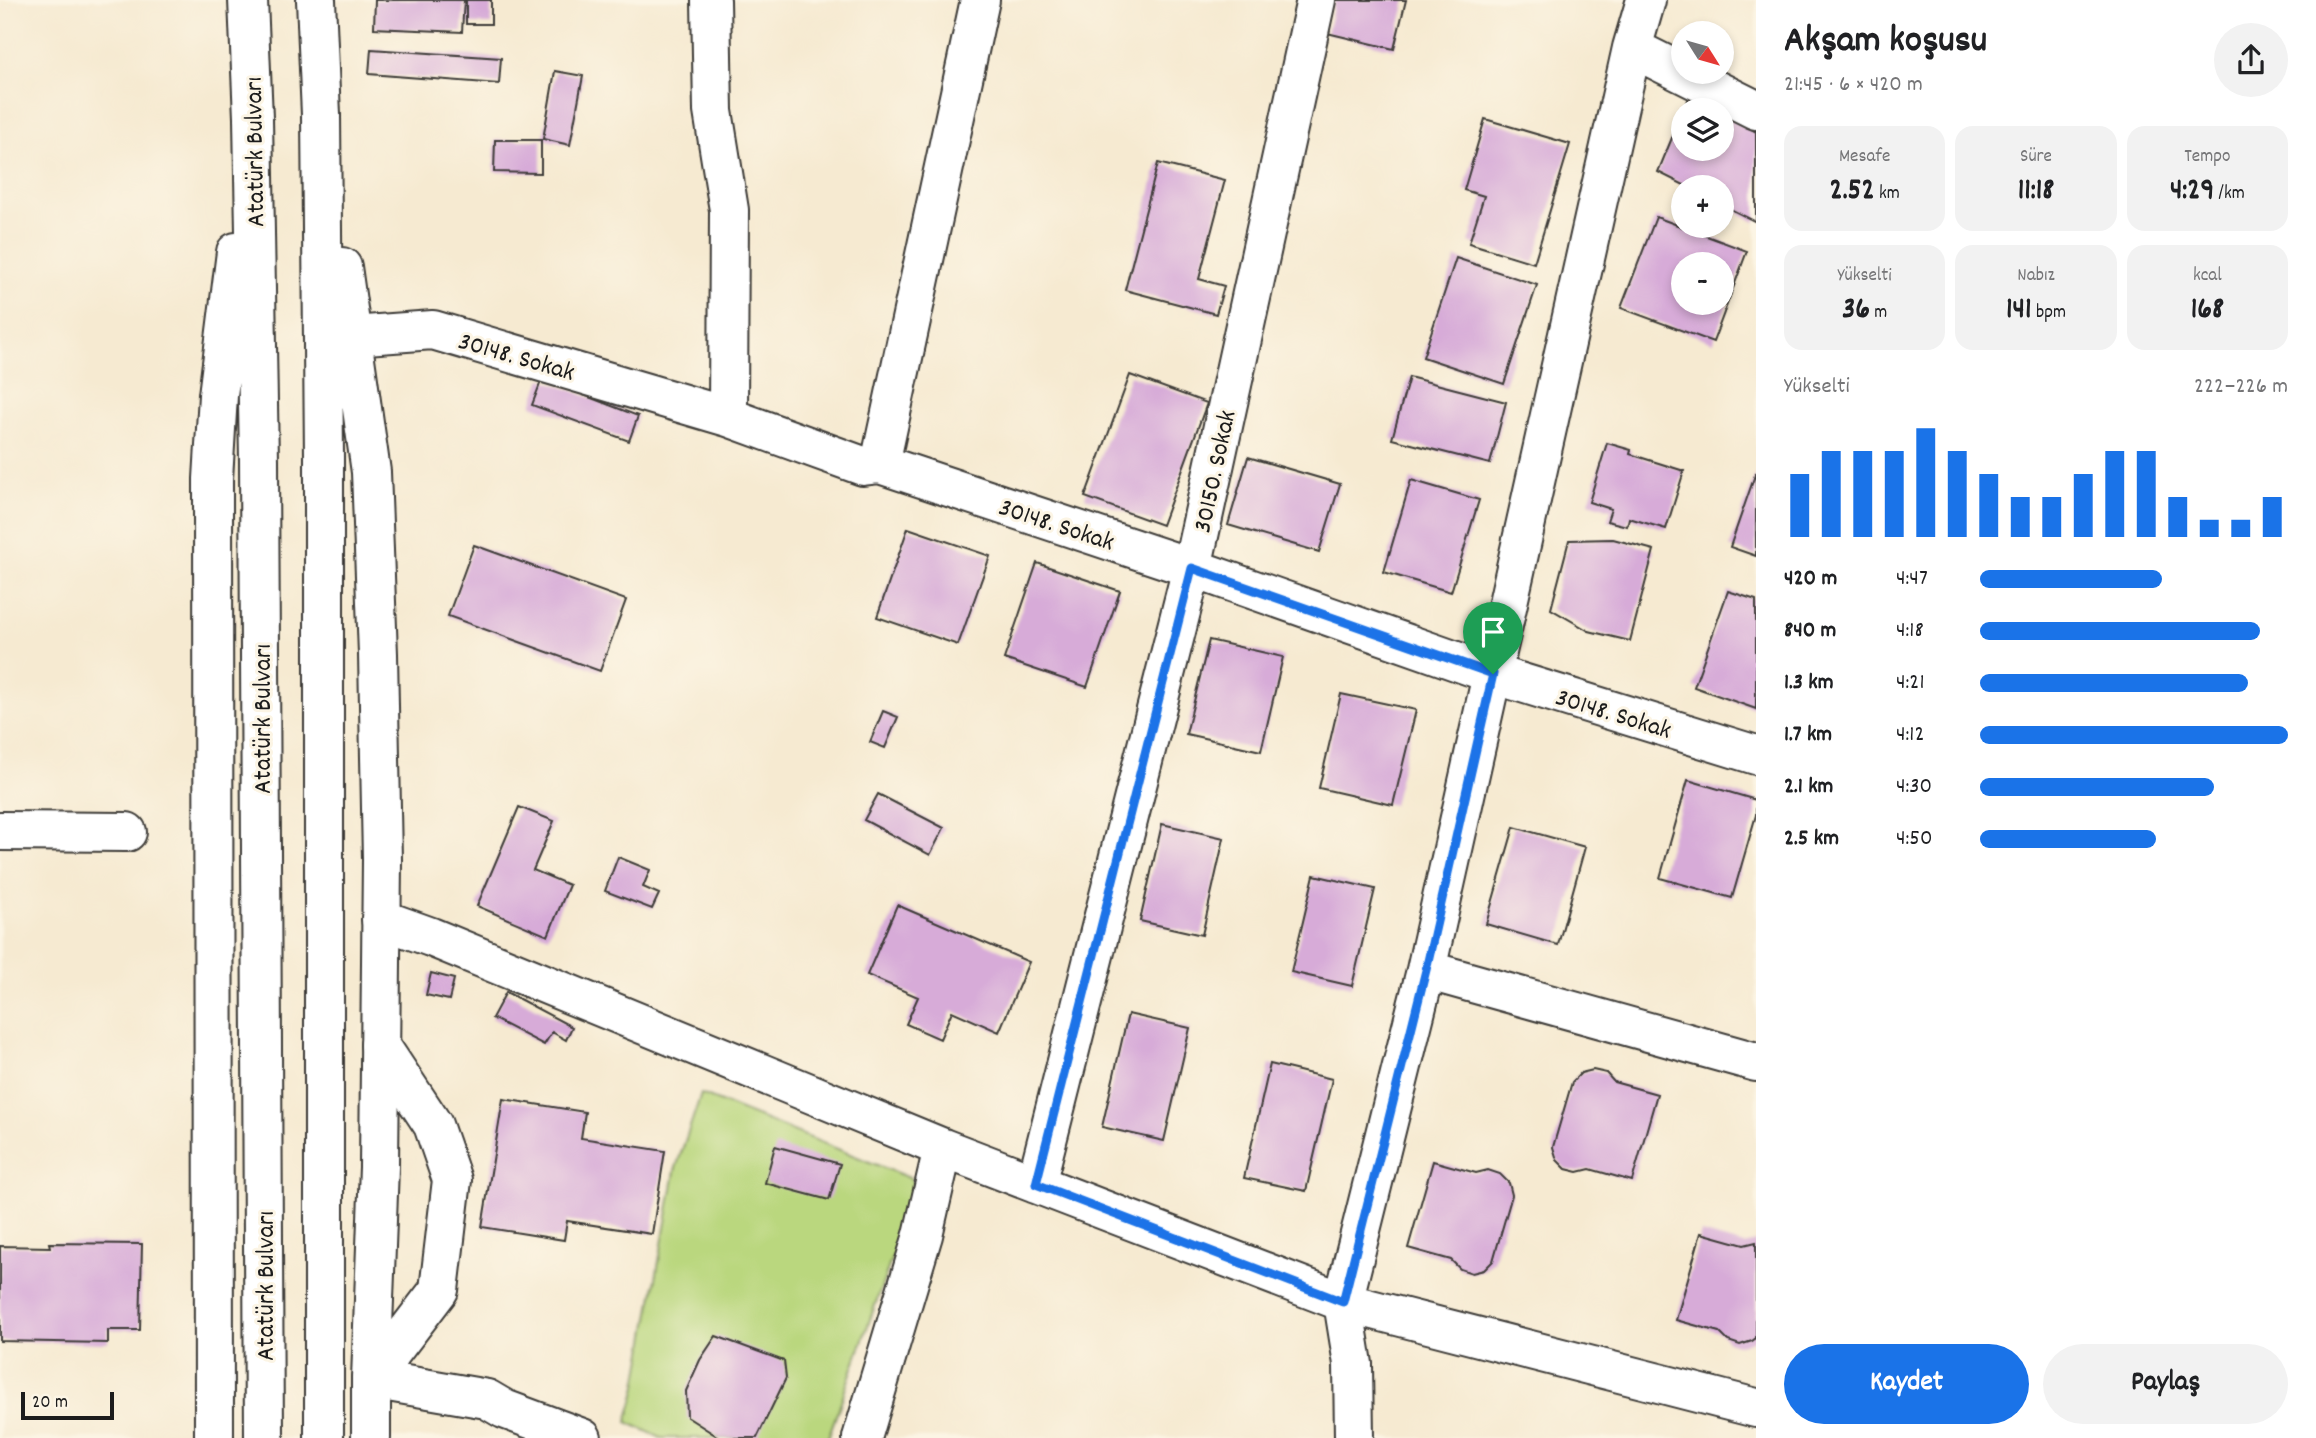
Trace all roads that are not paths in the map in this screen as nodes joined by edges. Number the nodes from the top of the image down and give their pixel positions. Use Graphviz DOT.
graph roads {
  1 [pos="248,0"];
  2 [pos="316,0"];
  3 [pos="711,0"];
  4 [pos="980,0"];
  5 [pos="1316,0"];
  6 [pos="1633,15"];
  7 [pos="1756,110"];
  8 [pos="321,115"];
  9 [pos="253,118"];
  10 [pos="352,335"];
  11 [pos="728,417"];
  12 [pos="880,464"];
  13 [pos="1192,568"];
  14 [pos="1493,674"];
  15 [pos="1756,755"];
  16 [pos="0,831"];
  17 [pos="127,832"];
  18 [pos="381,919"];
  19 [pos="1426,970"];
  20 [pos="380,1045"];
  21 [pos="1756,1062"];
  22 [pos="943,1148"];
  23 [pos="1036,1184"];
  24 [pos="1343,1302"];
  25 [pos="371,1379"];
  26 [pos="1756,1408"];
  27 [pos="214,1438"];
  28 [pos="264,1438"];
  29 [pos="324,1438"];
  30 [pos="371,1438"];
  31 [pos="582,1438"];
  32 [pos="862,1438"];
  33 [pos="1354,1438"];
  1 -- 9 [label="main road, Atatürk Bulvarı"];
  2 -- 8 [label="main road"];
  3 -- 11 [label="main road"];
  4 -- 12 [label="main road"];
  5 -- 13 [label="main road, 30150. Sokak"];
  6 -- 7 [label="main road"];
  6 -- 14 [label="main road"];
  8 -- 10 [label="main road"];
  8 -- 29 [label="main road"];
  9 -- 27 [label="main road"];
  9 -- 28 [label="main road, Atatürk Bulvarı"];
  10 -- 11 [label="main road, 30148. Sokak"];
  10 -- 18 [label="main road"];
  11 -- 12 [label="main road, 30148. Sokak"];
  12 -- 13 [label="main road, 30148. Sokak"];
  13 -- 14 [label="main road, 30148. Sokak"];
  13 -- 23 [label="main road, 30150. Sokak"];
  14 -- 15 [label="main road, 30148. Sokak"];
  14 -- 19 [label="main road"];
  16 -- 17 [label="main road"];
  18 -- 20 [label="main road"];
  18 -- 22 [label="main road"];
  19 -- 21 [label="main road"];
  19 -- 24 [label="main road"];
  20 -- 25 [label="main road"];
  20 -- 25 [label="main road"];
  22 -- 23 [label="main road"];
  22 -- 32 [label="main road"];
  23 -- 24 [label="main road"];
  24 -- 26 [label="main road"];
  24 -- 33 [label="main road"];
  25 -- 30 [label="main road"];
  25 -- 31 [label="main road"];
}
